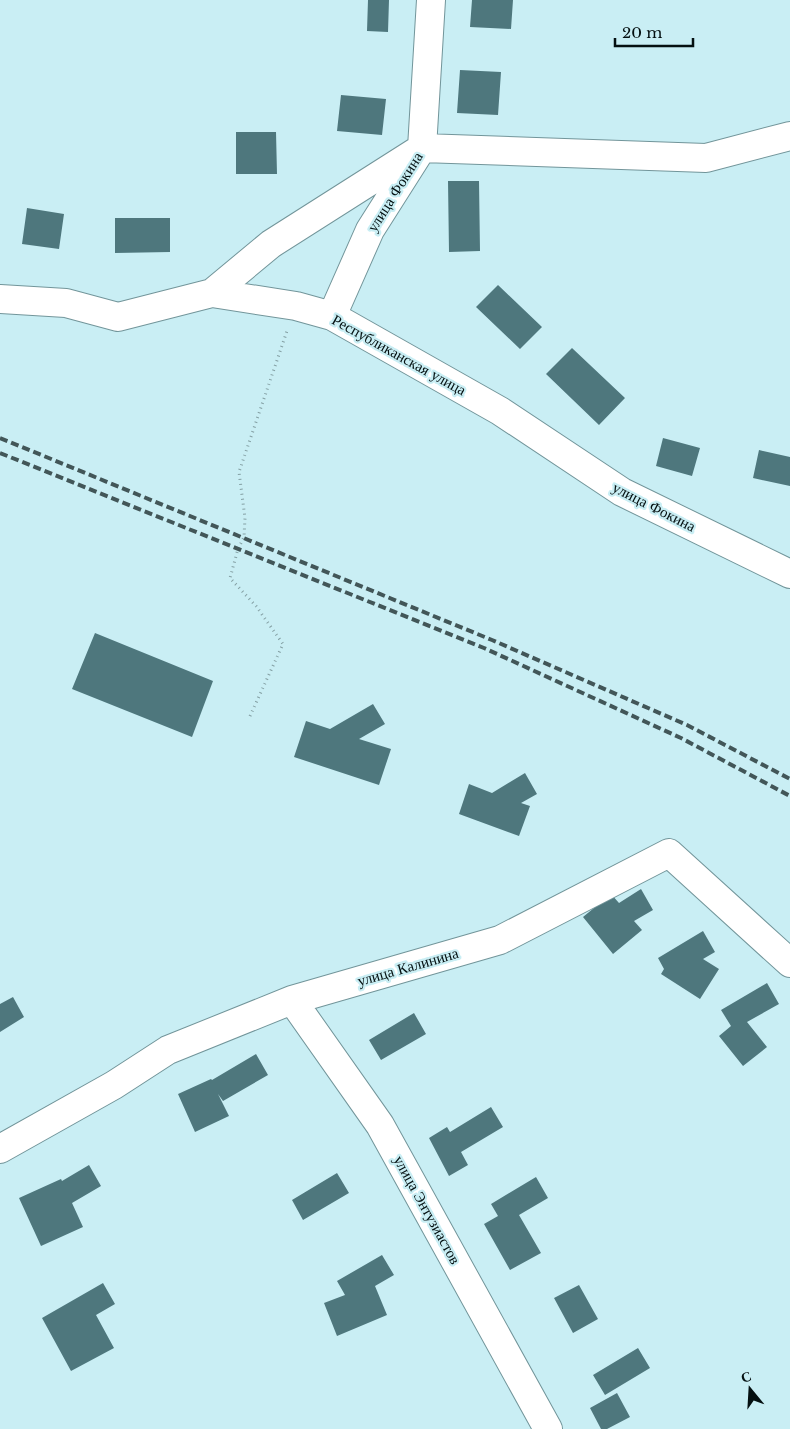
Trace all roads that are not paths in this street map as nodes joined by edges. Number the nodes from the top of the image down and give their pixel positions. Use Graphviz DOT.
graph roads {
  1 [pos="431,0"];
  2 [pos="790,136"];
  3 [pos="422,148"];
  4 [pos="0,280"];
  5 [pos="212,293"];
  6 [pos="0,299"];
  7 [pos="66,303"];
  8 [pos="332,316"];
  9 [pos="500,411"];
  10 [pos="790,574"];
  11 [pos="790,963"];
  12 [pos="292,1000"];
  13 [pos="0,1149"];
  14 [pos="548,1429"];
  1 -- 3 [label="street, улица Фокина"];
  2 -- 3 [label="street"];
  3 -- 5 [label="street"];
  3 -- 8 [label="street, улица Фокина"];
  4 -- 7 [label="street"];
  5 -- 7 [label="street, Республиканская улица"];
  5 -- 8 [label="street, Республиканская улица"];
  6 -- 7 [label="street, Республиканская улица"];
  8 -- 9 [label="street, Республиканская улица"];
  9 -- 10 [label="street, улица Фокина"];
  11 -- 12 [label="street, улица Калинина"];
  12 -- 13 [label="street, улица Калинина"];
  12 -- 14 [label="street, улица Энтузиастов"];
}
